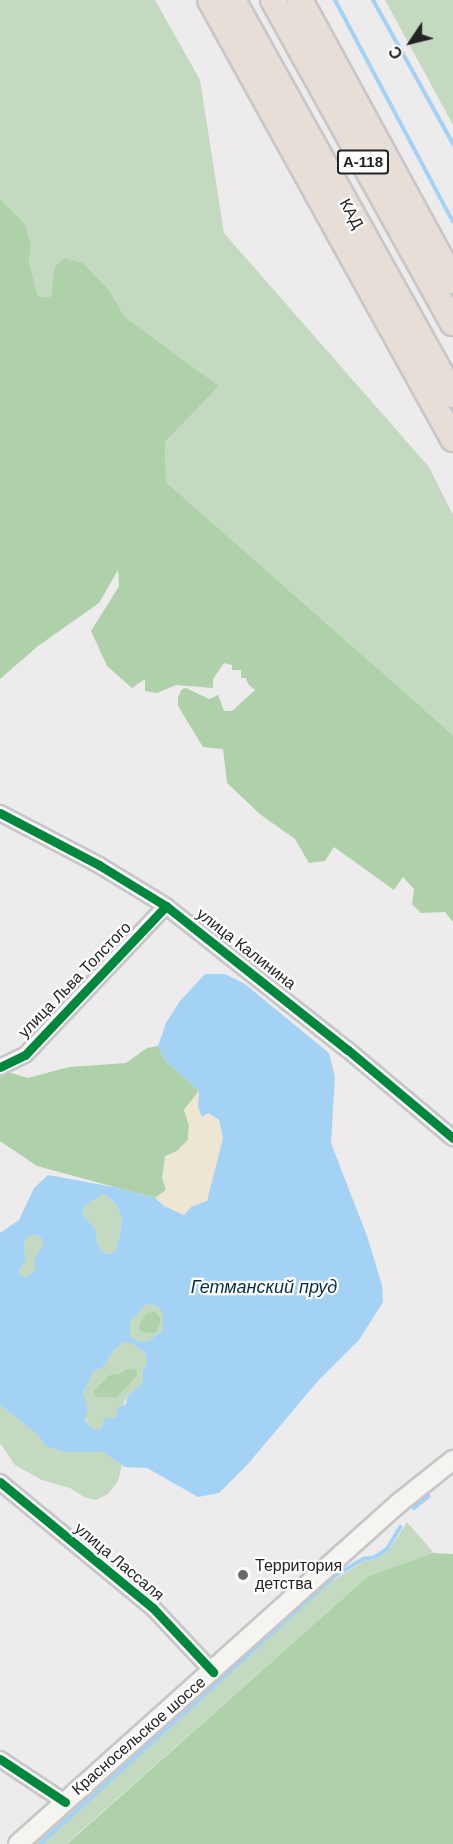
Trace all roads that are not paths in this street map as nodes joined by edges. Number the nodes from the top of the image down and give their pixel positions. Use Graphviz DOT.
graph roads {
  1 [pos="210,0"];
  2 [pos="233,0"];
  3 [pos="273,0"];
  4 [pos="300,0"];
  5 [pos="298,118"];
  6 [pos="453,281"];
  7 [pos="453,323"];
  8 [pos="397,339"];
  9 [pos="453,395"];
  10 [pos="453,439"];
  11 [pos="0,813"];
  12 [pos="166,906"];
  13 [pos="0,1067"];
  14 [pos="453,1138"];
  15 [pos="453,1451"];
  16 [pos="453,1460"];
  17 [pos="0,1482"];
  18 [pos="421,1485"];
  19 [pos="213,1672"];
  20 [pos="0,1759"];
  21 [pos="65,1802"];
  22 [pos="18,1844"];
  1 -- 8 [label="highway"];
  2 -- 5 [label="highway, КАД / А-118"];
  3 -- 7 [label="highway, А-118"];
  4 -- 6 [label="highway"];
  5 -- 8 [label="highway"];
  5 -- 9 [label="highway, КАД / А-118"];
  8 -- 10 [label="highway"];
  11 -- 12 [label="street, улица Калинина"];
  12 -- 13 [label="street, улица Льва Толстого"];
  12 -- 14 [label="street, улица Калинина"];
  15 -- 18 [label="main road, Красносельское шоссе"];
  16 -- 18 [label="main road, Красносельское шоссе"];
  17 -- 19 [label="street, улица Лассаля"];
  18 -- 19 [label="main road, Красносельское шоссе"];
  19 -- 21 [label="main road, Красносельское шоссе"];
  20 -- 21 [label="street"];
  21 -- 22 [label="main road, Красносельское шоссе"];
}
